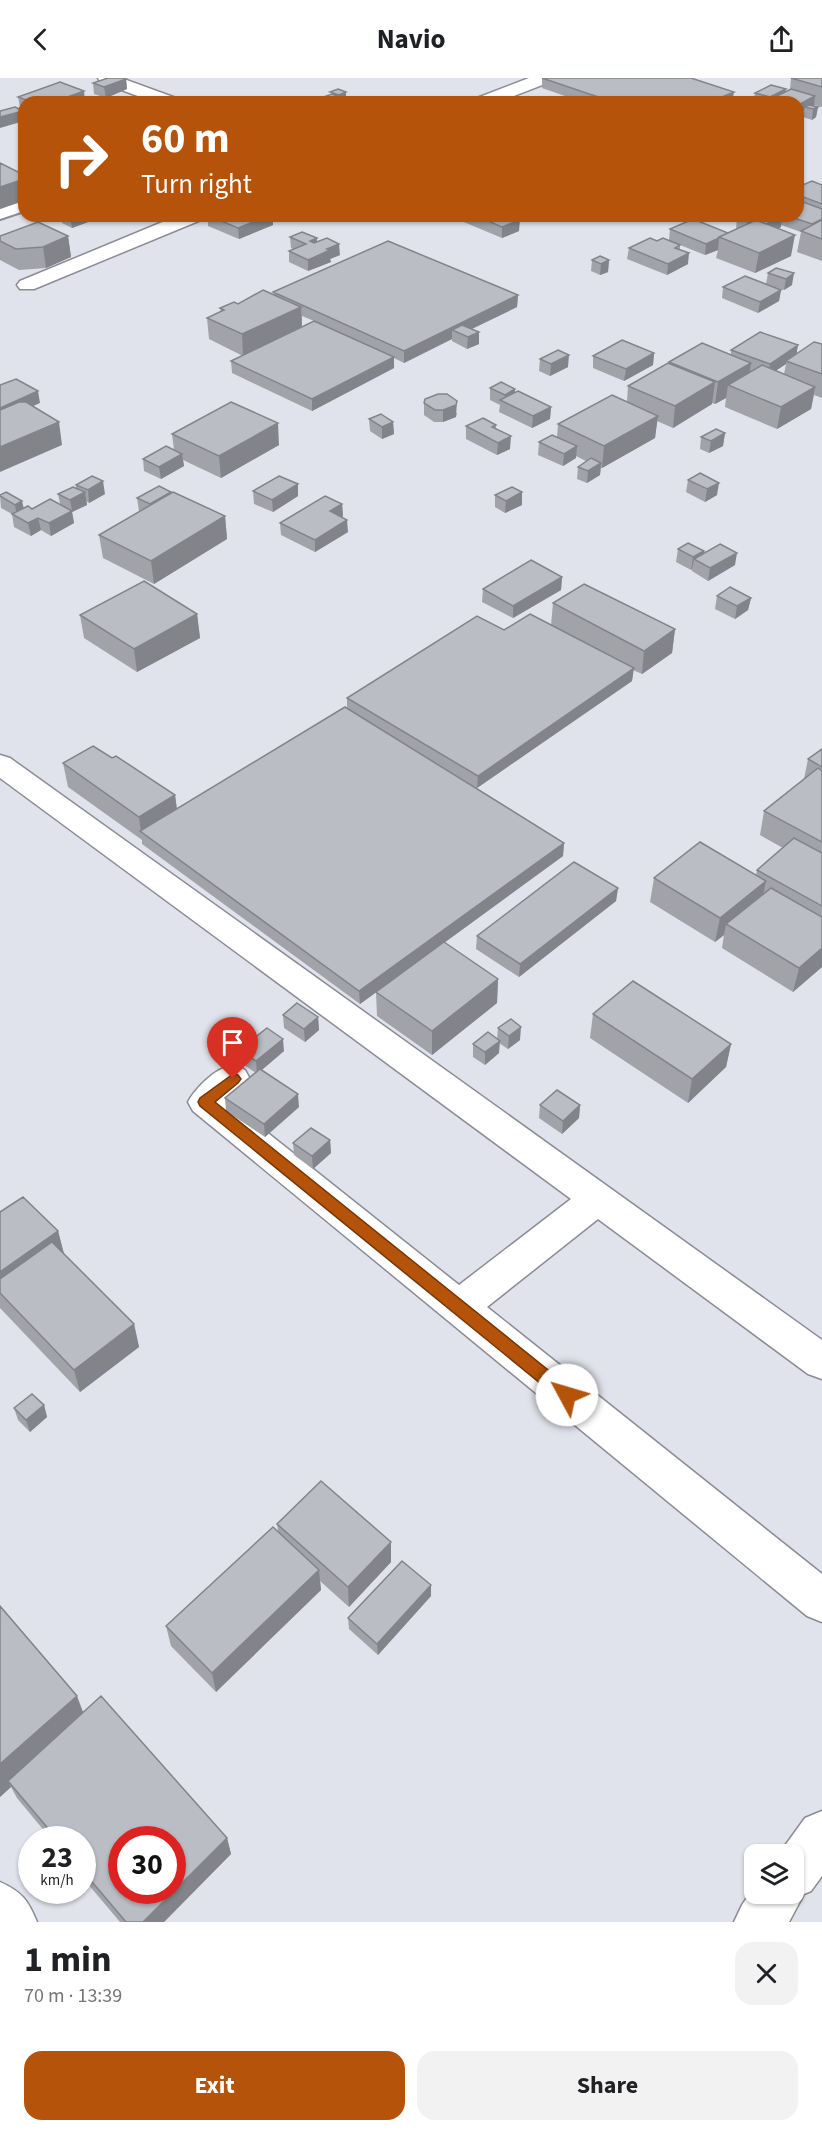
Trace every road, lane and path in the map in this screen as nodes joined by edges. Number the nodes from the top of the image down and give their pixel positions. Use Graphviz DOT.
graph roads {
  1 [pos="106,78"];
  2 [pos="544,78"];
  3 [pos="154,96"];
  4 [pos="498,96"];
  5 [pos="18,208"];
  6 [pos="0,214"];
  7 [pos="179,222"];
  8 [pos="27,285"];
  9 [pos="0,764"];
  10 [pos="233,1079"];
  11 [pos="598,1199"];
  12 [pos="458,1307"];
  13 [pos="822,1362"];
  14 [pos="822,1601"];
  15 [pos="822,1835"];
  16 [pos="804,1860"];
  17 [pos="772,1904"];
  18 [pos="0,1907"];
  19 [pos="12,1922"];
  20 [pos="759,1922"];
  1 -- 3 [label="street"];
  2 -- 4 [label="street"];
  5 -- 6 [label="lane"];
  7 -- 8 [label="street"];
  9 -- 11 [label="street"];
  10 -- 12 [label="street"];
  11 -- 12 [label="street"];
  11 -- 13 [label="street"];
  12 -- 14 [label="street"];
  15 -- 16 [label="street"];
  17 -- 20 [label="street"];
  18 -- 19 [label="street"];
}
